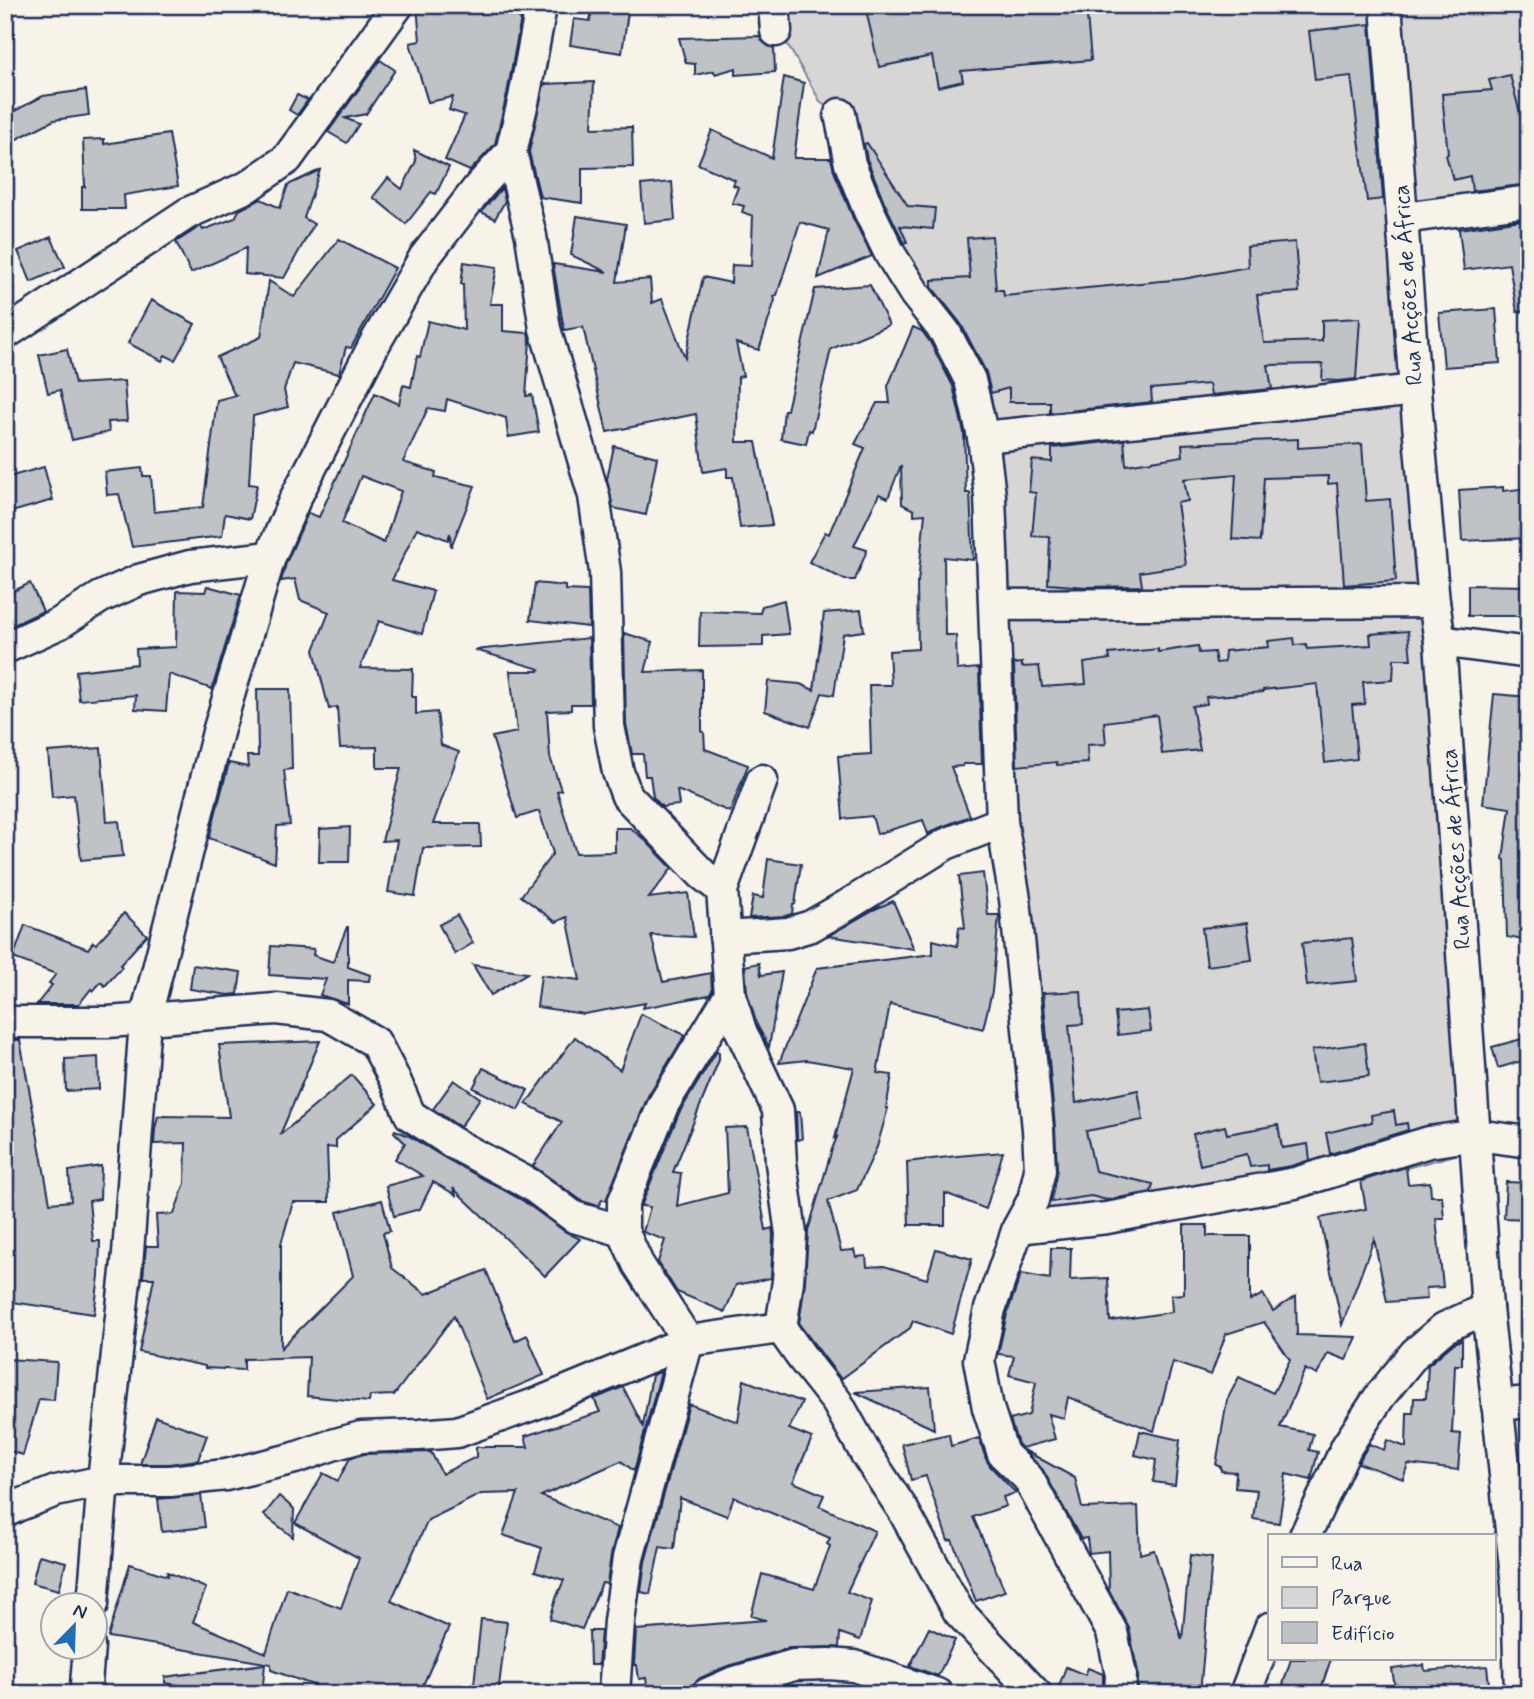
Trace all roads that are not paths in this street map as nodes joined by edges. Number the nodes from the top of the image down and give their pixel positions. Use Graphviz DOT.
graph roads {
  1 [pos="398,5"];
  2 [pos="1386,5"];
  3 [pos="543,6"];
  4 [pos="841,114"];
  5 [pos="511,152"];
  6 [pos="1529,201"];
  7 [pos="1403,218"];
  8 [pos="5,334"];
  9 [pos="1415,390"];
  10 [pos="983,437"];
  11 [pos="270,557"];
  12 [pos="1433,602"];
  13 [pos="995,606"];
  14 [pos="1440,641"];
  15 [pos="5,648"];
  16 [pos="1529,653"];
  17 [pos="762,780"];
  18 [pos="1002,822"];
  19 [pos="722,890"];
  20 [pos="724,937"];
  21 [pos="730,995"];
  22 [pos="145,1020"];
  23 [pos="5,1021"];
  24 [pos="1476,1135"];
  25 [pos="1529,1142"];
  26 [pos="1018,1228"];
  27 [pos="623,1231"];
  28 [pos="1487,1308"];
  29 [pos="781,1328"];
  30 [pos="688,1341"];
  31 [pos="1529,1402"];
  32 [pos="1497,1405"];
  33 [pos="103,1481"];
  34 [pos="5,1512"];
  35 [pos="1306,1534"];
  36 [pos="1523,1586"];
  37 [pos="94,1590"];
  38 [pos="1268,1633"];
  39 [pos="88,1660"];
  40 [pos="86,1694"];
  41 [pos="614,1694"];
  42 [pos="707,1694"];
  43 [pos="937,1694"];
  44 [pos="1036,1694"];
  45 [pos="1120,1694"];
  46 [pos="1245,1694"];
  47 [pos="1520,1694"];
  1 -- 8 [label="street"];
  2 -- 7 [label="street, Rua Acções de África"];
  3 -- 5 [label="street"];
  4 -- 10 [label="street"];
  5 -- 11 [label="street"];
  5 -- 19 [label="street"];
  6 -- 7 [label="street"];
  7 -- 9 [label="street, Rua Acções de África"];
  9 -- 10 [label="street"];
  9 -- 12 [label="street, Rua Acções de África"];
  10 -- 13 [label="street"];
  11 -- 15 [label="street"];
  11 -- 22 [label="street"];
  12 -- 13 [label="street"];
  12 -- 14 [label="street, Rua Acções de África"];
  13 -- 18 [label="street"];
  14 -- 16 [label="street"];
  14 -- 24 [label="street, Rua Acções de África"];
  17 -- 19 [label="street"];
  18 -- 20 [label="street"];
  18 -- 26 [label="street"];
  19 -- 20 [label="street"];
  20 -- 21 [label="street"];
  21 -- 27 [label="street"];
  21 -- 29 [label="street"];
  22 -- 23 [label="street"];
  22 -- 27 [label="street"];
  22 -- 33 [label="street"];
  24 -- 25 [label="street"];
  24 -- 26 [label="street"];
  24 -- 28 [label="street, Rua Acções de África"];
  26 -- 45 [label="street"];
  27 -- 30 [label="street"];
  28 -- 32 [label="street, Rua Acções de África"];
  28 -- 35 [label="street"];
  29 -- 30 [label="street"];
  29 -- 44 [label="street"];
  30 -- 33 [label="street"];
  30 -- 41 [label="street"];
  31 -- 32 [label="street"];
  32 -- 36 [label="street, Rua Acções de África"];
  33 -- 34 [label="street"];
  33 -- 37 [label="street"];
  36 -- 47 [label="street, Rua Acções de África"];
  38 -- 46 [label="street"];
  39 -- 40 [label="street"];
  42 -- 43 [label="street"];
}
